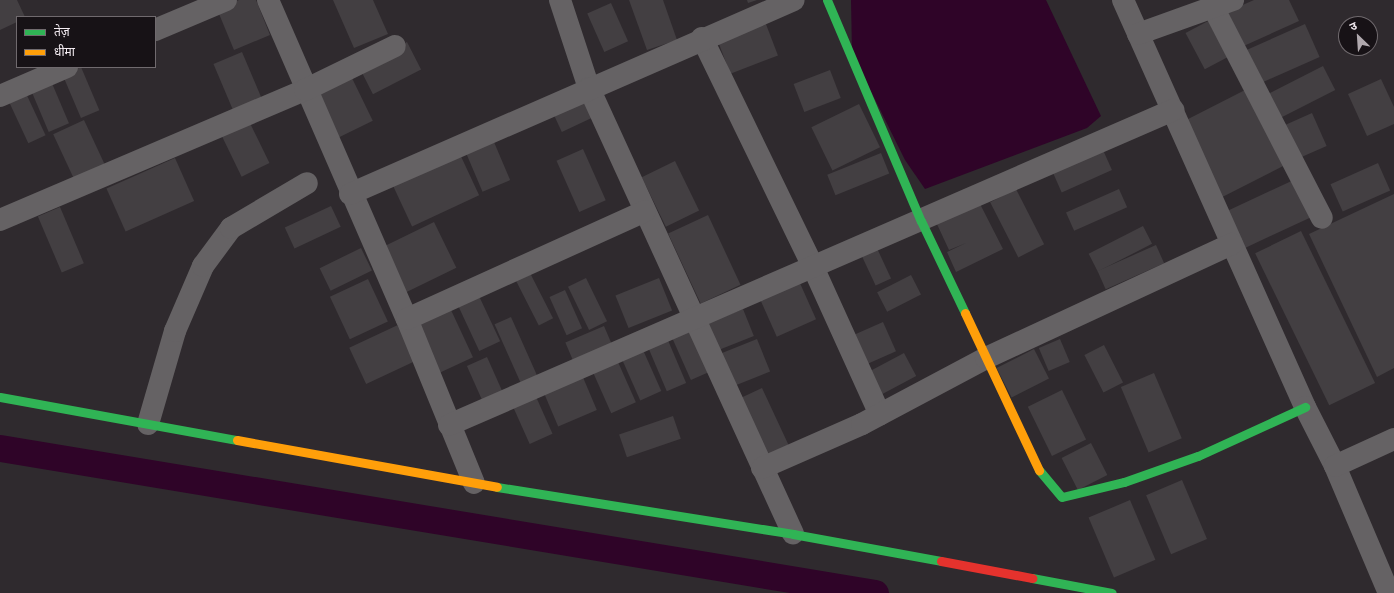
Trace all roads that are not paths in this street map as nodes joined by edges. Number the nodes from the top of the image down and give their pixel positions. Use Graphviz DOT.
graph roads {
  1 [pos="226,0"];
  2 [pos="268,0"];
  3 [pos="560,0"];
  4 [pos="793,0"];
  5 [pos="827,0"];
  6 [pos="1123,0"];
  7 [pos="1233,0"];
  8 [pos="1213,7"];
  9 [pos="156,30"];
  10 [pos="1138,34"];
  11 [pos="702,38"];
  12 [pos="395,46"];
  13 [pos="65,68"];
  14 [pos="589,88"];
  15 [pos="306,90"];
  16 [pos="0,96"];
  17 [pos="1172,110"];
  18 [pos="307,183"];
  19 [pos="350,194"];
  20 [pos="645,212"];
  21 [pos="1322,218"];
  22 [pos="0,220"];
  23 [pos="921,221"];
  24 [pos="1232,244"];
  25 [pos="813,267"];
  26 [pos="694,318"];
  27 [pos="406,319"];
  28 [pos="986,358"];
  29 [pos="0,397"];
  30 [pos="1305,407"];
  31 [pos="880,415"];
  32 [pos="148,424"];
  33 [pos="449,425"];
  34 [pos="1394,439"];
  35 [pos="1335,466"];
  36 [pos="762,468"];
  37 [pos="474,483"];
  38 [pos="793,534"];
  39 [pos="1112,593"];
  40 [pos="1389,593"];
  1 -- 9 [label="street"];
  2 -- 15 [label="street"];
  3 -- 14 [label="street"];
  4 -- 11 [label="street"];
  5 -- 23 [label="street"];
  6 -- 10 [label="street"];
  7 -- 8 [label="street"];
  8 -- 10 [label="street"];
  8 -- 21 [label="street"];
  10 -- 17 [label="street"];
  11 -- 14 [label="street"];
  11 -- 25 [label="street"];
  12 -- 15 [label="street"];
  13 -- 16 [label="street"];
  14 -- 19 [label="street"];
  14 -- 20 [label="street"];
  15 -- 19 [label="street"];
  15 -- 22 [label="street"];
  17 -- 23 [label="street"];
  17 -- 24 [label="street"];
  18 -- 32 [label="street"];
  19 -- 27 [label="street"];
  20 -- 26 [label="street"];
  20 -- 27 [label="street"];
  23 -- 25 [label="street"];
  23 -- 28 [label="street"];
  24 -- 28 [label="street"];
  24 -- 30 [label="street"];
  25 -- 26 [label="street"];
  25 -- 31 [label="street"];
  26 -- 33 [label="street"];
  26 -- 36 [label="street"];
  27 -- 33 [label="street"];
  28 -- 30 [label="street"];
  28 -- 31 [label="street"];
  29 -- 32 [label="street"];
  30 -- 35 [label="street"];
  31 -- 36 [label="street"];
  32 -- 37 [label="street"];
  33 -- 37 [label="street"];
  34 -- 35 [label="street"];
  35 -- 40 [label="street"];
  36 -- 38 [label="street"];
  37 -- 38 [label="street"];
  38 -- 39 [label="street"];
}
